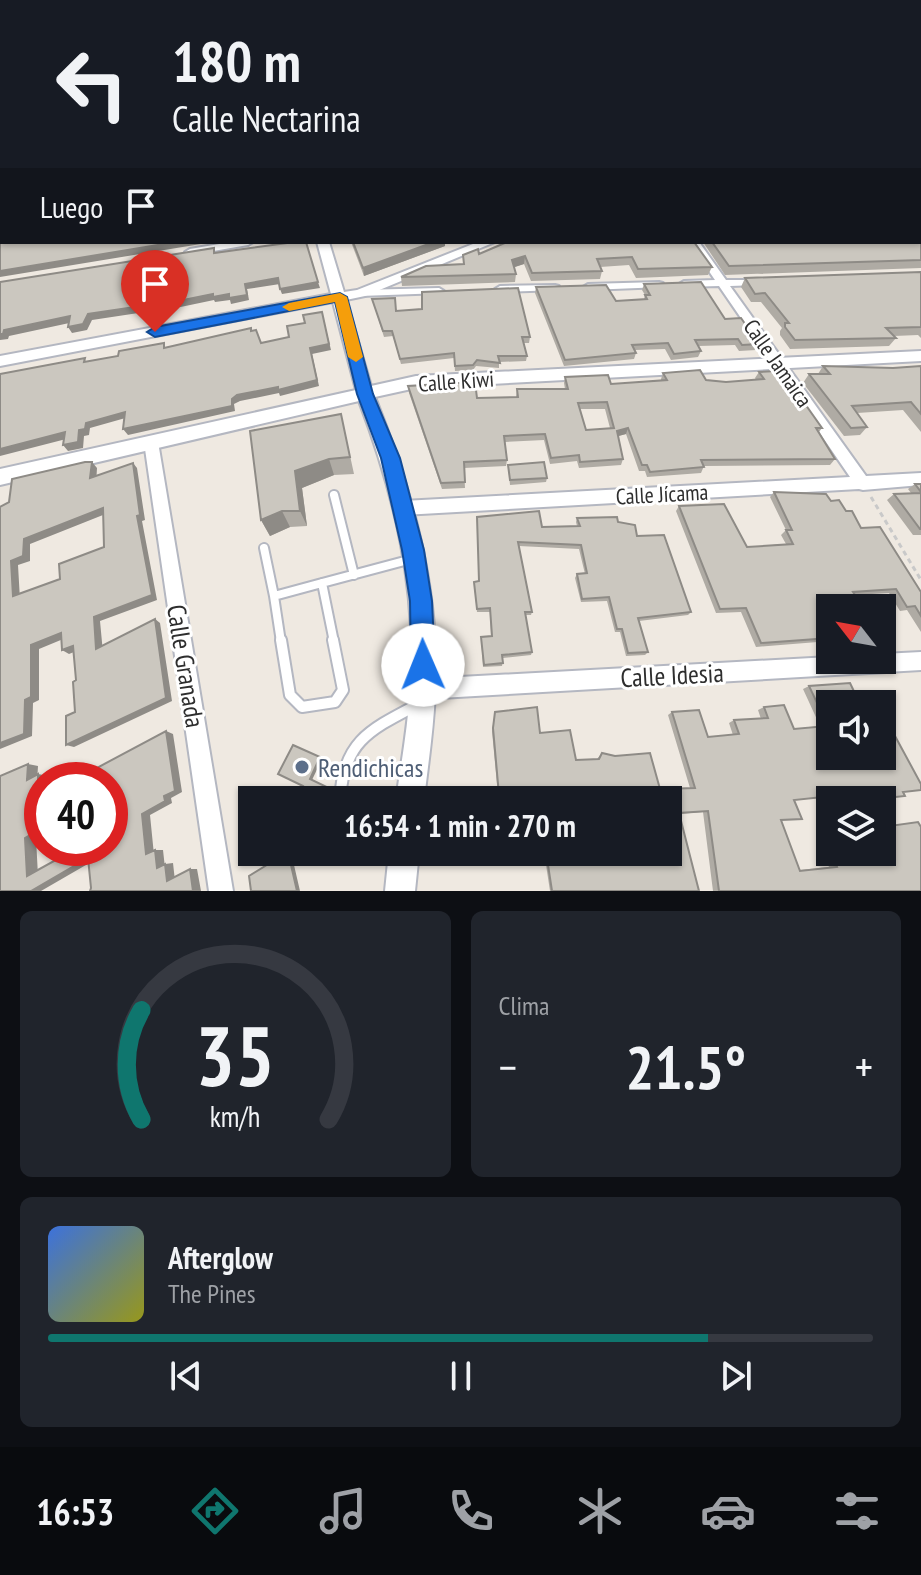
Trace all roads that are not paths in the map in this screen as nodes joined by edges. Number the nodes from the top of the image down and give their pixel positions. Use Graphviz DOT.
graph roads {
  1 [pos="230,244"];
  2 [pos="324,244"];
  3 [pos="484,244"];
  4 [pos="695,244"];
  5 [pos="172,255"];
  6 [pos="769,281"];
  7 [pos="723,283"];
  8 [pos="581,287"];
  9 [pos="565,288"];
  10 [pos="486,290"];
  11 [pos="455,291"];
  12 [pos="350,295"];
  13 [pos="921,356"];
  14 [pos="0,361"];
  15 [pos="778,363"];
  16 [pos="365,394"];
  17 [pos="151,442"];
  18 [pos="0,477"];
  19 [pos="921,479"];
  20 [pos="863,484"];
  21 [pos="334,495"];
  22 [pos="403,508"];
  23 [pos="264,548"];
  24 [pos="414,559"];
  25 [pos="354,575"];
  26 [pos="322,583"];
  27 [pos="274,596"];
  28 [pos="921,661"];
  29 [pos="422,696"];
  30 [pos="341,786"];
  31 [pos="412,786"];
  32 [pos="403,866"];
  33 [pos="221,891"];
  34 [pos="400,891"];
  1 -- 5 [label="street"];
  2 -- 12 [label="street"];
  3 -- 12 [label="street"];
  4 -- 7 [label="street, Calle Jamaica"];
  6 -- 7 [label="street"];
  7 -- 8 [label="street"];
  7 -- 15 [label="street, Calle Jamaica"];
  9 -- 10 [label="street"];
  11 -- 12 [label="street"];
  12 -- 14 [label="street"];
  12 -- 16 [label="street"];
  13 -- 15 [label="street, Calle Kiwi"];
  15 -- 16 [label="street, Calle Kiwi"];
  15 -- 20 [label="street, Calle Jamaica"];
  16 -- 17 [label="street, Calle Kiwi"];
  16 -- 22 [label="street"];
  17 -- 18 [label="street, Calle Kiwi"];
  17 -- 33 [label="street, Calle Granada"];
  19 -- 20 [label="street, Calle Jícama"];
  20 -- 22 [label="street, Calle Jícama"];
  21 -- 25 [label="lane"];
  22 -- 24 [label="street"];
  23 -- 27 [label="lane"];
  24 -- 25 [label="lane"];
  24 -- 29 [label="street"];
  25 -- 26 [label="lane"];
  26 -- 27 [label="lane"];
  26 -- 27 [label="lane"];
  28 -- 29 [label="street, Calle Idesia"];
  29 -- 30 [label="lane"];
  29 -- 31 [label="street"];
  32 -- 34 [label="street"];
}
